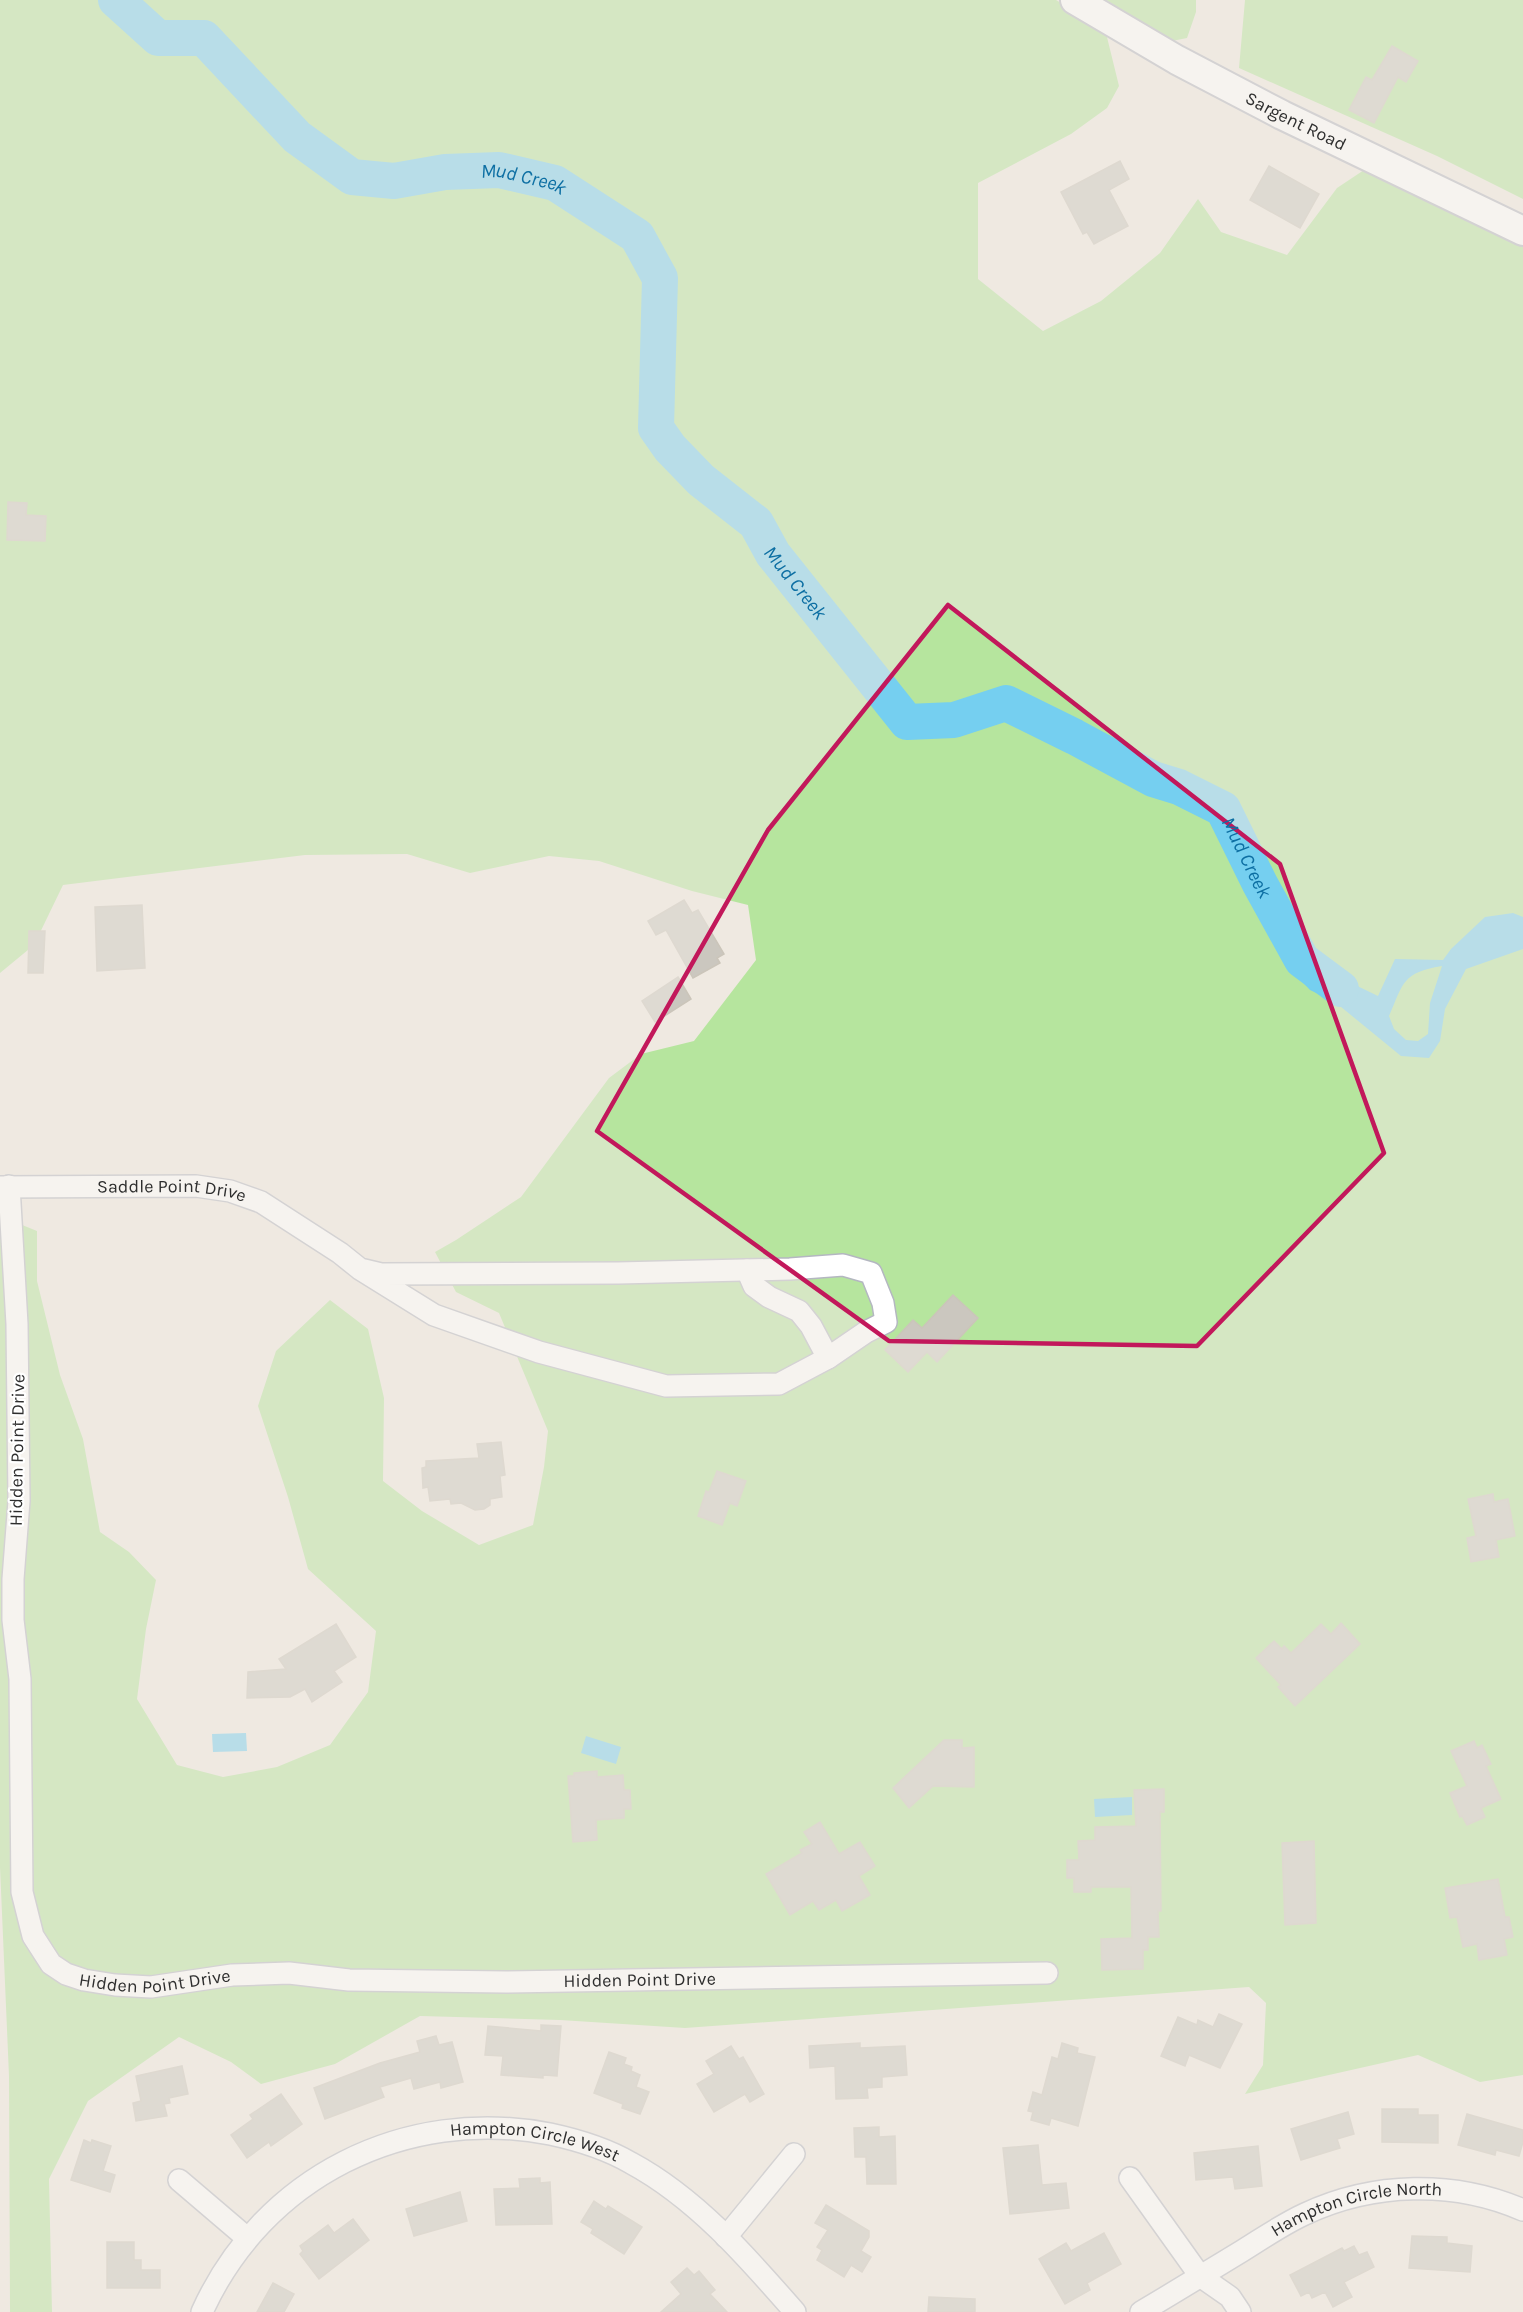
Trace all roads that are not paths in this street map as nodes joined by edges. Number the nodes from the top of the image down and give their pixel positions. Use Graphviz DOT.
graph roads {
  1 [pos="1075,0"];
  2 [pos="1523,231"];
  3 [pos="5,1186"];
  4 [pos="360,1269"];
  5 [pos="747,1270"];
  6 [pos="828,1358"];
  7 [pos="1047,1973"];
  8 [pos="794,2154"];
  9 [pos="1130,2178"];
  10 [pos="179,2180"];
  11 [pos="1523,2210"];
  12 [pos="247,2238"];
  13 [pos="726,2238"];
  14 [pos="1200,2276"];
  15 [pos="202,2312"];
  16 [pos="795,2312"];
  17 [pos="1141,2312"];
  18 [pos="1240,2312"];
  1 -- 2 [label="street, Sargent Road"];
  3 -- 4 [label="street, Saddle Point Drive"];
  3 -- 7 [label="street, Hidden Point Drive"];
  4 -- 5 [label="street"];
  4 -- 6 [label="street, Saddle Point Drive"];
  5 -- 6 [label="street"];
  5 -- 6 [label="street, Saddle Point Drive"];
  8 -- 13 [label="street"];
  9 -- 14 [label="street"];
  10 -- 12 [label="street"];
  11 -- 14 [label="street, Hampton Circle North"];
  12 -- 13 [label="street, Hampton Circle West"];
  12 -- 15 [label="street, Hampton Circle West"];
  13 -- 16 [label="street, Hampton Circle West"];
  14 -- 17 [label="street"];
  14 -- 18 [label="street"];
}
